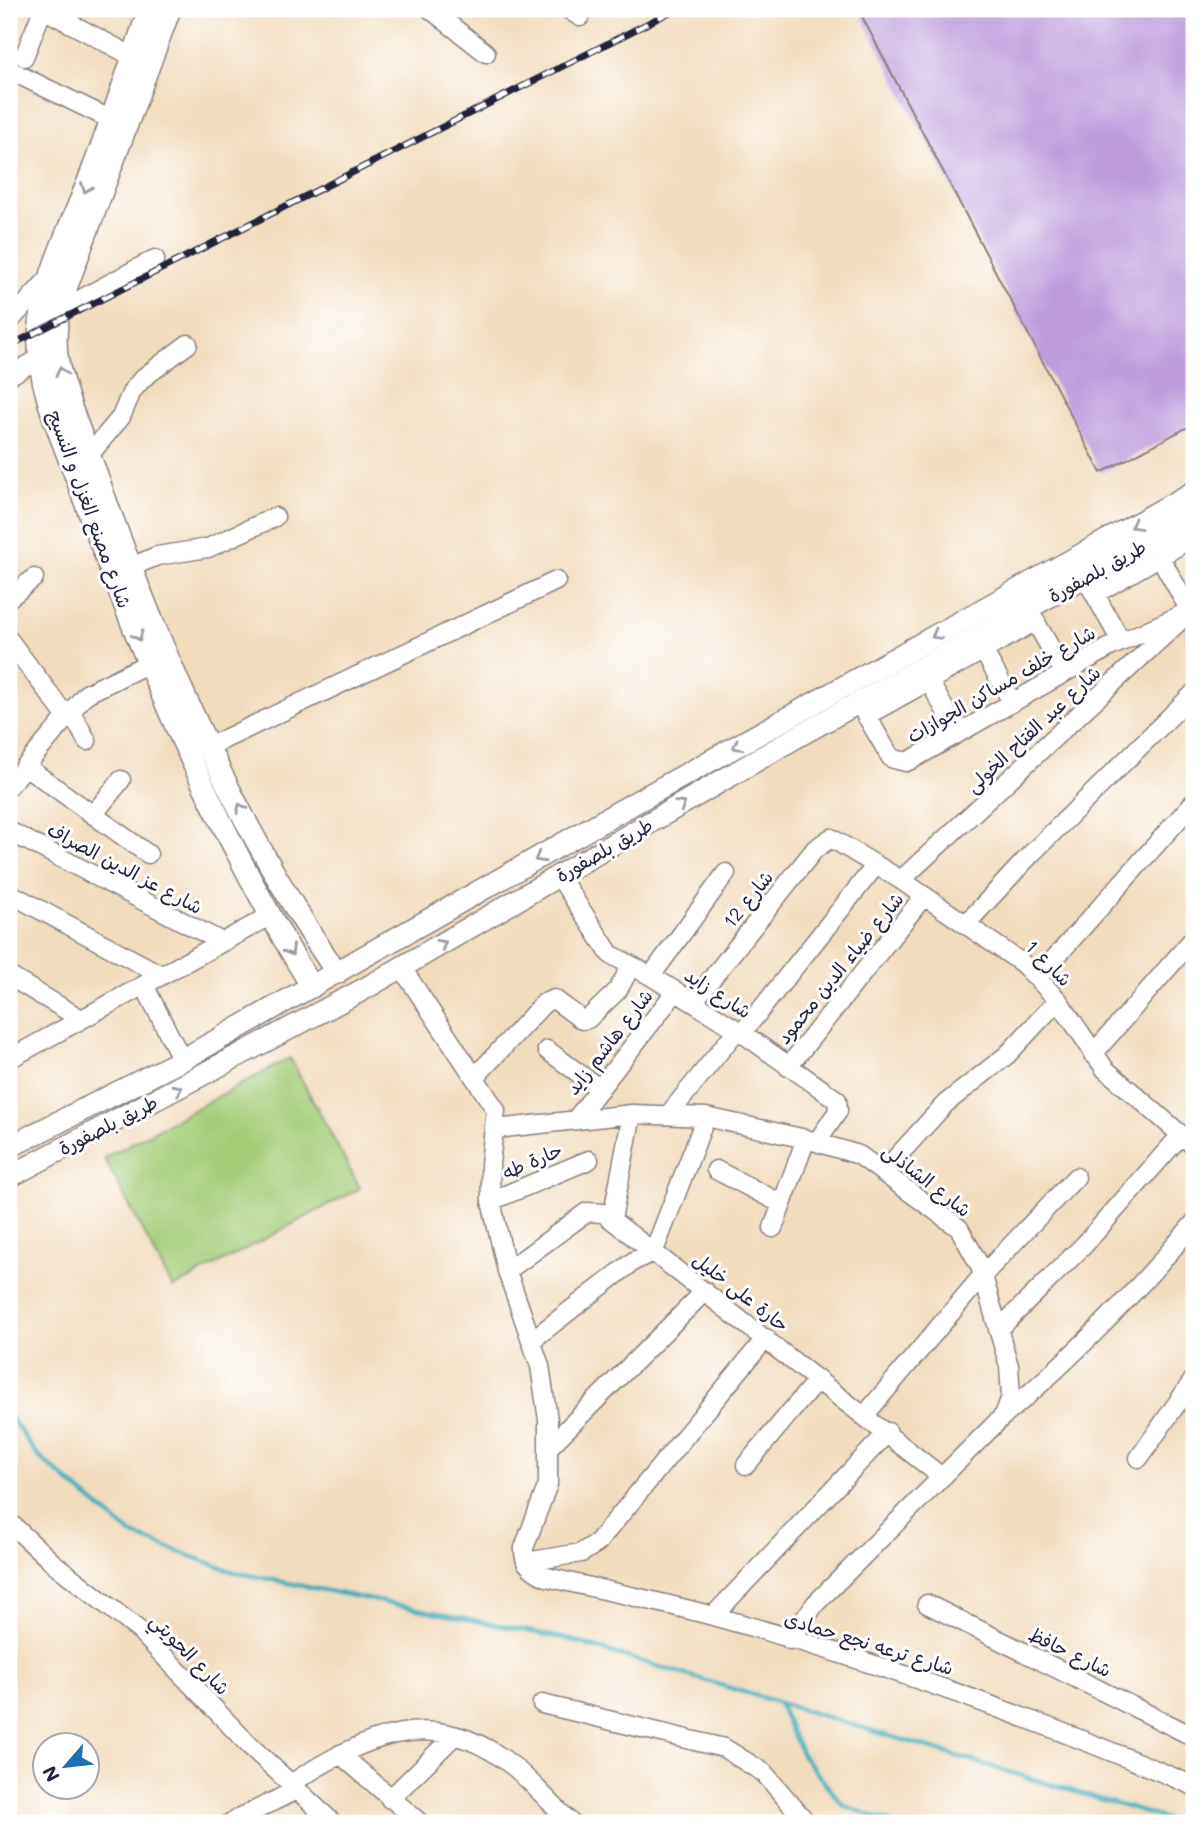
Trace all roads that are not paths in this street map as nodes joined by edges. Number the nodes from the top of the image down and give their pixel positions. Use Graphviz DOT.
graph roads {
  1 [pos="149,9"];
  2 [pos="170,9"];
  3 [pos="430,9"];
  4 [pos="48,10"];
  5 [pos="486,53"];
  6 [pos="24,57"];
  7 [pos="141,61"];
  8 [pos="9,70"];
  9 [pos="119,123"];
  10 [pos="155,259"];
  11 [pos="53,273"];
  12 [pos="59,311"];
  13 [pos="9,322"];
  14 [pos="188,344"];
  15 [pos="40,358"];
  16 [pos="9,376"];
  17 [pos="80,459"];
  18 [pos="1194,492"];
  19 [pos="1194,516"];
  20 [pos="275,517"];
  21 [pos="1194,537"];
  22 [pos="1160,556"];
  23 [pos="122,572"];
  24 [pos="34,578"];
  25 [pos="556,581"];
  26 [pos="1090,585"];
  27 [pos="9,598"];
  28 [pos="1192,610"];
  29 [pos="1032,615"];
  30 [pos="9,640"];
  31 [pos="1121,641"];
  32 [pos="983,650"];
  33 [pos="149,663"];
  34 [pos="1064,672"];
  35 [pos="929,681"];
  36 [pos="1194,693"];
  37 [pos="1012,702"];
  38 [pos="863,710"];
  39 [pos="68,713"];
  40 [pos="958,733"];
  41 [pos="87,741"];
  42 [pos="201,751"];
  43 [pos="16,772"];
  44 [pos="121,780"];
  45 [pos="1194,802"];
  46 [pos="629,806"];
  47 [pos="93,815"];
  48 [pos="642,828"];
  49 [pos="9,831"];
  50 [pos="843,844"];
  51 [pos="148,854"];
  52 [pos="264,854"];
  53 [pos="876,864"];
  54 [pos="243,865"];
  55 [pos="726,873"];
  56 [pos="559,876"];
  57 [pos="901,880"];
  58 [pos="9,893"];
  59 [pos="924,896"];
  60 [pos="270,916"];
  61 [pos="966,924"];
  62 [pos="1194,938"];
  63 [pos="222,942"];
  64 [pos="631,966"];
  65 [pos="402,968"];
  66 [pos="337,973"];
  67 [pos="161,975"];
  68 [pos="9,976"];
  69 [pos="651,976"];
  70 [pos="1038,977"];
  71 [pos="144,985"];
  72 [pos="313,987"];
  73 [pos="676,991"];
  74 [pos="1058,1000"];
  75 [pos="693,1002"];
  76 [pos="81,1019"];
  77 [pos="739,1032"];
  78 [pos="9,1040"];
  79 [pos="26,1048"];
  80 [pos="547,1049"];
  81 [pos="1093,1054"];
  82 [pos="9,1059"];
  83 [pos="182,1060"];
  84 [pos="788,1067"];
  85 [pos="476,1076"];
  86 [pos="600,1089"];
  87 [pos="670,1113"];
  88 [pos="632,1114"];
  89 [pos="706,1117"];
  90 [pos="576,1119"];
  91 [pos="496,1129"];
  92 [pos="811,1140"];
  93 [pos="1188,1141"];
  94 [pos="9,1147"];
  95 [pos="589,1160"];
  96 [pos="716,1170"];
  97 [pos="884,1171"];
  98 [pos="9,1177"];
  99 [pos="1076,1177"];
  100 [pos="491,1202"];
  101 [pos="782,1204"];
  102 [pos="612,1219"];
  103 [pos="1194,1223"];
  104 [pos="773,1228"];
  105 [pos="654,1251"];
  106 [pos="507,1271"];
  107 [pos="982,1276"];
  108 [pos="705,1291"];
  109 [pos="998,1330"];
  110 [pos="766,1338"];
  111 [pos="532,1340"];
  112 [pos="818,1379"];
  113 [pos="1194,1379"];
  114 [pos="865,1415"];
  115 [pos="1004,1415"];
  116 [pos="888,1432"];
  117 [pos="549,1447"];
  118 [pos="1139,1458"];
  119 [pos="746,1465"];
  120 [pos="942,1477"];
  121 [pos="9,1522"];
  122 [pos="526,1562"];
  123 [pos="927,1604"];
  124 [pos="713,1616"];
  125 [pos="790,1640"];
  126 [pos="542,1704"];
  127 [pos="454,1736"];
  128 [pos="1194,1737"];
  129 [pos="340,1754"];
  130 [pos="1194,1786"];
  131 [pos="293,1787"];
  132 [pos="390,1798"];
  133 [pos="230,1823"];
  134 [pos="334,1823"];
  135 [pos="420,1823"];
  136 [pos="571,1823"];
  137 [pos="807,1823"];
  1 -- 7 [label="main road, شارع مصنع الغزل و النسيج"];
  2 -- 7 [label="main road, شارع مصنع الغزل و النسيج"];
  3 -- 5 [label="street"];
  4 -- 6 [label="street"];
  4 -- 7 [label="street"];
  7 -- 9 [label="main road, شارع مصنع الغزل و النسيج"];
  8 -- 9 [label="street"];
  9 -- 11 [label="main road, شارع مصنع الغزل و النسيج, one-way"];
  9 -- 12 [label="main road, شارع مصنع الغزل و النسيج"];
  10 -- 12 [label="street"];
  11 -- 13 [label="street"];
  11 -- 15 [label="main road, شارع مصنع الغزل و النسيج"];
  17 -- 12 [label="main road, شارع مصنع الغزل و النسيج, one-way"];
  14 -- 17 [label="street"];
  15 -- 16 [label="street"];
  15 -- 17 [label="main road, شارع مصنع الغزل و النسيج"];
  17 -- 23 [label="main road, شارع مصنع الغزل و النسيج"];
  18 -- 46 [label="main road, طريق بلصفورة, one-way"];
  19 -- 26 [label="main road, طريق بلصفورة"];
  20 -- 23 [label="street"];
  21 -- 22 [label="street"];
  22 -- 26 [label="street"];
  22 -- 28 [label="street"];
  23 -- 33 [label="main road, شارع مصنع الغزل و النسيج, one-way"];
  23 -- 42 [label="main road, شارع مصنع الغزل و النسيج"];
  24 -- 27 [label="street"];
  25 -- 42 [label="street"];
  26 -- 29 [label="main road, طريق بلصفورة"];
  26 -- 31 [label="street"];
  28 -- 31 [label="street, شارع خلف مساكن الجوازات"];
  28 -- 57 [label="street, شارع عبد الفتاح الخولى"];
  29 -- 32 [label="street"];
  29 -- 34 [label="street"];
  29 -- 38 [label="main road, طريق بلصفورة"];
  30 -- 39 [label="street"];
  31 -- 34 [label="street, شارع خلف مساكن الجوازات"];
  32 -- 35 [label="street"];
  32 -- 37 [label="street"];
  33 -- 39 [label="street"];
  33 -- 42 [label="main road, شارع مصنع الغزل و النسيج"];
  34 -- 37 [label="street, شارع خلف مساكن الجوازات"];
  35 -- 38 [label="street"];
  35 -- 40 [label="street"];
  36 -- 61 [label="street"];
  37 -- 40 [label="street, شارع خلف مساكن الجوازات"];
  38 -- 40 [label="street, شارع خلف مساكن الجوازات"];
  48 -- 38 [label="main road, طريق بلصفورة, one-way"];
  39 -- 41 [label="street"];
  39 -- 43 [label="street"];
  52 -- 42 [label="main road, شارع مصنع الغزل و النسيج, one-way"];
  42 -- 54 [label="main road, شارع مصنع الغزل و النسيج"];
  43 -- 47 [label="street"];
  44 -- 47 [label="street"];
  45 -- 70 [label="street"];
  46 -- 48 [label="main road"];
  46 -- 66 [label="main road, طريق بلصفورة, one-way"];
  47 -- 51 [label="street"];
  48 -- 56 [label="main road, طريق بلصفورة"];
  49 -- 63 [label="street, شارع عز الدين الصراف"];
  50 -- 53 [label="street, شارع 1"];
  50 -- 75 [label="street, شارع 12"];
  52 -- 54 [label="main road"];
  52 -- 66 [label="main road, شارع مصنع الغزل و النسيج"];
  53 -- 57 [label="street, شارع 1"];
  53 -- 77 [label="street"];
  54 -- 60 [label="main road, شارع مصنع الغزل و النسيج"];
  55 -- 69 [label="street"];
  56 -- 64 [label="street, شارع زايد"];
  65 -- 56 [label="main road, طريق بلصفورة, one-way"];
  57 -- 59 [label="street, شارع 1"];
  58 -- 67 [label="street"];
  59 -- 61 [label="street, شارع 1"];
  59 -- 84 [label="street, شارع ضياء الدين محمود"];
  60 -- 63 [label="street"];
  60 -- 72 [label="main road, شارع مصنع الغزل و النسيج, one-way"];
  61 -- 70 [label="street, شارع 1"];
  62 -- 81 [label="street"];
  63 -- 67 [label="street"];
  64 -- 69 [label="street, شارع زايد"];
  64 -- 85 [label="street"];
  65 -- 85 [label="street"];
  98 -- 65 [label="main road, طريق بلصفورة, one-way"];
  66 -- 72 [label="main road, طريق بلصفورة"];
  67 -- 71 [label="street"];
  68 -- 76 [label="street"];
  69 -- 73 [label="street, شارع زايد"];
  70 -- 74 [label="street, شارع 1"];
  71 -- 76 [label="street"];
  71 -- 83 [label="street"];
  72 -- 83 [label="main road, طريق بلصفورة"];
  73 -- 75 [label="street, شارع زايد"];
  73 -- 86 [label="street, شارع هاشم زايد"];
  74 -- 81 [label="street, شارع 1"];
  74 -- 97 [label="street"];
  75 -- 77 [label="street, شارع زايد"];
  76 -- 79 [label="street"];
  77 -- 84 [label="street, شارع زايد"];
  77 -- 87 [label="street"];
  78 -- 79 [label="street"];
  79 -- 82 [label="street"];
  80 -- 86 [label="street"];
  81 -- 93 [label="street, شارع 1"];
  83 -- 94 [label="main road, طريق بلصفورة"];
  84 -- 92 [label="street, شارع زايد"];
  85 -- 91 [label="street"];
  86 -- 90 [label="street, شارع هاشم زايد"];
  87 -- 88 [label="street, شارع الشاذلى"];
  87 -- 89 [label="street, شارع الشاذلى"];
  88 -- 90 [label="street, شارع الشاذلى"];
  88 -- 102 [label="street"];
  89 -- 92 [label="street, شارع الشاذلى"];
  89 -- 105 [label="street"];
  90 -- 91 [label="street, شارع الشاذلى"];
  91 -- 100 [label="street"];
  92 -- 97 [label="street, شارع الشاذلى"];
  92 -- 101 [label="street"];
  93 -- 109 [label="street"];
  95 -- 100 [label="street, حارة طه"];
  96 -- 101 [label="street"];
  97 -- 107 [label="street, شارع الشاذلى"];
  99 -- 107 [label="street"];
  100 -- 106 [label="street"];
  101 -- 104 [label="street"];
  102 -- 105 [label="street, حارة على خليل"];
  102 -- 106 [label="street"];
  103 -- 115 [label="street"];
  105 -- 108 [label="street, حارة على خليل"];
  105 -- 111 [label="street"];
  106 -- 111 [label="street"];
  107 -- 109 [label="street, شارع الشاذلى"];
  107 -- 114 [label="street"];
  108 -- 110 [label="street, حارة على خليل"];
  108 -- 117 [label="street"];
  109 -- 115 [label="street, شارع الشاذلى"];
  110 -- 112 [label="street, حارة على خليل"];
  110 -- 122 [label="street"];
  111 -- 117 [label="street"];
  112 -- 114 [label="street, حارة على خليل"];
  112 -- 119 [label="street"];
  113 -- 118 [label="street"];
  114 -- 116 [label="street, حارة على خليل"];
  115 -- 120 [label="street"];
  116 -- 120 [label="street, حارة على خليل"];
  116 -- 124 [label="street"];
  117 -- 122 [label="street"];
  120 -- 125 [label="street"];
  121 -- 131 [label="street, شارع الحويتي"];
  122 -- 124 [label="street, شارع ترعه نجع حمادى"];
  123 -- 128 [label="street, شارع حافظ"];
  124 -- 125 [label="street, شارع ترعه نجع حمادى"];
  125 -- 130 [label="street, شارع ترعه نجع حمادى"];
  126 -- 137 [label="street"];
  127 -- 129 [label="street"];
  127 -- 132 [label="street"];
  127 -- 136 [label="street"];
  129 -- 131 [label="street"];
  129 -- 132 [label="street"];
  131 -- 133 [label="street"];
  131 -- 134 [label="street, شارع الحويتي"];
  132 -- 135 [label="street"];
}
